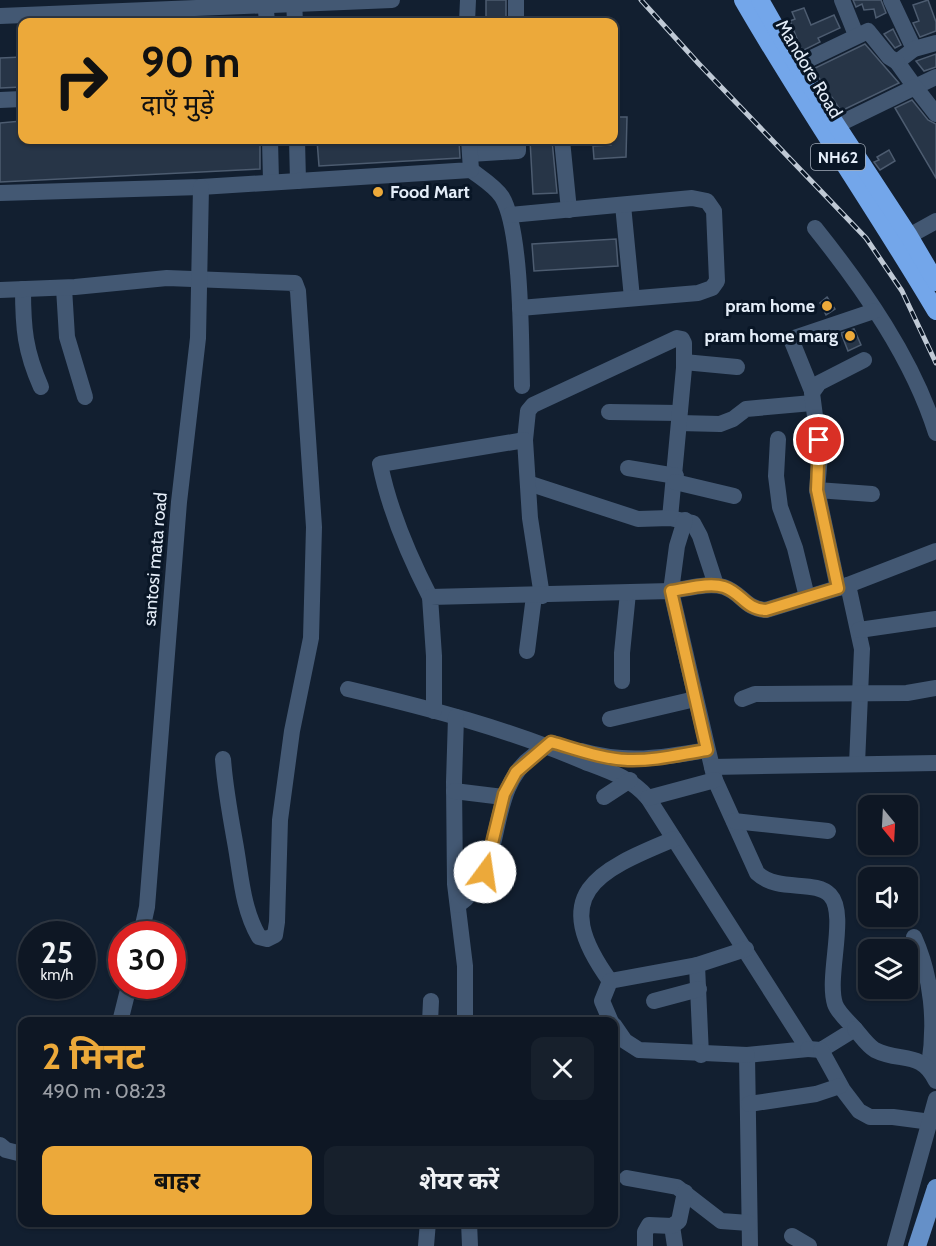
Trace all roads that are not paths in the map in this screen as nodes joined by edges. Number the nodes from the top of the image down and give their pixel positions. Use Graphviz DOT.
graph roads {
  1 [pos="392,0"];
  2 [pos="468,0"];
  3 [pos="516,0"];
  4 [pos="743,0"];
  5 [pos="760,0"];
  6 [pos="842,0"];
  7 [pos="891,0"];
  8 [pos="266,2"];
  9 [pos="295,9"];
  10 [pos="0,16"];
  11 [pos="267,18"];
  12 [pos="467,18"];
  13 [pos="516,18"];
  14 [pos="856,35"];
  15 [pos="936,43"];
  16 [pos="914,49"];
  17 [pos="897,62"];
  18 [pos="797,65"];
  19 [pos="936,77"];
  20 [pos="915,87"];
  21 [pos="18,99"];
  22 [pos="0,100"];
  23 [pos="936,114"];
  24 [pos="835,126"];
  25 [pos="270,144"];
  26 [pos="297,144"];
  27 [pos="518,144"];
  28 [pos="562,144"];
  29 [pos="470,155"];
  30 [pos="298,181"];
  31 [pos="271,182"];
  32 [pos="201,187"];
  33 [pos="0,193"];
  34 [pos="623,205"];
  35 [pos="569,210"];
  36 [pos="510,215"];
  37 [pos="936,221"];
  38 [pos="814,228"];
  39 [pos="909,236"];
  40 [pos="201,278"];
  41 [pos="936,282"];
  42 [pos="64,288"];
  43 [pos="23,289"];
  44 [pos="0,290"];
  45 [pos="632,298"];
  46 [pos="520,308"];
  47 [pos="874,311"];
  48 [pos="936,311"];
  49 [pos="864,360"];
  50 [pos="684,362"];
  51 [pos="737,368"];
  52 [pos="522,386"];
  53 [pos="41,387"];
  54 [pos="85,397"];
  55 [pos="812,397"];
  56 [pos="609,412"];
  57 [pos="679,418"];
  58 [pos="936,433"];
  59 [pos="778,439"];
  60 [pos="525,440"];
  61 [pos="628,468"];
  62 [pos="675,479"];
  63 [pos="528,483"];
  64 [pos="817,490"];
  65 [pos="872,494"];
  66 [pos="734,496"];
  67 [pos="677,519"];
  68 [pos="936,551"];
  69 [pos="716,585"];
  70 [pos="843,587"];
  71 [pos="671,591"];
  72 [pos="628,593"];
  73 [pos="538,596"];
  74 [pos="430,597"];
  75 [pos="807,597"];
  76 [pos="936,619"];
  77 [pos="859,630"];
  78 [pos="527,651"];
  79 [pos="622,681"];
  80 [pos="936,688"];
  81 [pos="348,689"];
  82 [pos="860,694"];
  83 [pos="695,699"];
  84 [pos="742,699"];
  85 [pos="434,711"];
  86 [pos="456,717"];
  87 [pos="610,719"];
  88 [pos="547,746"];
  89 [pos="707,750"];
  90 [pos="223,759"];
  91 [pos="936,763"];
  92 [pos="857,764"];
  93 [pos="713,773"];
  94 [pos="630,780"];
  95 [pos="454,791"];
  96 [pos="503,797"];
  97 [pos="604,797"];
  98 [pos="648,798"];
  99 [pos="734,822"];
  100 [pos="828,831"];
  101 [pos="674,838"];
  102 [pos="458,905"];
  103 [pos="144,921"];
  104 [pos="914,937"];
  105 [pos="746,949"];
  106 [pos="697,965"];
  107 [pos="610,981"];
  108 [pos="699,989"];
  109 [pos="126,999"];
  110 [pos="431,1000"];
  111 [pos="654,1001"];
  112 [pos="121,1017"];
  113 [pos="430,1017"];
  114 [pos="465,1017"];
  115 [pos="608,1017"];
  116 [pos="855,1029"];
  117 [pos="618,1031"];
  118 [pos="814,1049"];
  119 [pos="701,1055"];
  120 [pos="747,1055"];
  121 [pos="932,1073"];
  122 [pos="840,1086"];
  123 [pos="936,1099"];
  124 [pos="748,1104"];
  125 [pos="931,1122"];
  126 [pos="0,1145"];
  127 [pos="18,1153"];
  128 [pos="627,1178"];
  129 [pos="936,1188"];
  130 [pos="685,1192"];
  131 [pos="749,1223"];
  132 [pos="672,1226"];
  133 [pos="428,1227"];
  134 [pos="469,1227"];
  135 [pos="792,1236"];
  136 [pos="426,1246"];
  137 [pos="470,1246"];
  138 [pos="645,1246"];
  139 [pos="675,1246"];
  140 [pos="750,1246"];
  141 [pos="809,1246"];
  142 [pos="895,1246"];
  143 [pos="917,1246"];
  1 -- 9 [label="street"];
  2 -- 12 [label="street"];
  3 -- 13 [label="street"];
  4 -- 48 [label="highway, Mandore Road / NH62"];
  5 -- 18 [label="highway, Mandore Road / NH62"];
  6 -- 14 [label="street"];
  7 -- 16 [label="street"];
  8 -- 9 [label="street"];
  8 -- 10 [label="street"];
  8 -- 11 [label="street"];
  14 -- 17 [label="street"];
  14 -- 18 [label="street"];
  15 -- 16 [label="street"];
  16 -- 17 [label="street"];
  17 -- 20 [label="street"];
  18 -- 24 [label="highway, Mandore Road / NH62"];
  19 -- 20 [label="street"];
  20 -- 23 [label="street"];
  20 -- 24 [label="street"];
  21 -- 22 [label="street"];
  24 -- 39 [label="highway, Mandore Road / NH62"];
  25 -- 31 [label="street"];
  26 -- 30 [label="street"];
  27 -- 29 [label="street"];
  28 -- 35 [label="street"];
  29 -- 30 [label="street"];
  29 -- 36 [label="street"];
  30 -- 31 [label="street"];
  31 -- 32 [label="street"];
  32 -- 33 [label="street"];
  32 -- 40 [label="street, santosi mata road"];
  34 -- 35 [label="street"];
  34 -- 45 [label="street"];
  34 -- 45 [label="street"];
  35 -- 36 [label="street"];
  36 -- 46 [label="street"];
  37 -- 39 [label="street"];
  38 -- 47 [label="street"];
  39 -- 41 [label="highway, Mandore Road / NH62"];
  40 -- 42 [label="street"];
  40 -- 90 [label="street"];
  40 -- 103 [label="street, santosi mata road"];
  42 -- 43 [label="street"];
  42 -- 54 [label="street"];
  43 -- 44 [label="street"];
  43 -- 53 [label="street"];
  45 -- 46 [label="street"];
  46 -- 52 [label="street"];
  47 -- 55 [label="street"];
  47 -- 58 [label="street"];
  49 -- 55 [label="street"];
  50 -- 51 [label="street"];
  50 -- 57 [label="street"];
  50 -- 60 [label="street"];
  55 -- 57 [label="street"];
  55 -- 64 [label="street"];
  56 -- 57 [label="street"];
  57 -- 62 [label="street"];
  59 -- 75 [label="street"];
  60 -- 63 [label="street"];
  60 -- 74 [label="street"];
  61 -- 62 [label="street"];
  62 -- 66 [label="street"];
  62 -- 67 [label="street"];
  63 -- 67 [label="street"];
  63 -- 73 [label="street"];
  64 -- 65 [label="street"];
  64 -- 70 [label="street"];
  67 -- 69 [label="street"];
  67 -- 71 [label="street"];
  68 -- 70 [label="street"];
  69 -- 71 [label="street"];
  69 -- 75 [label="street"];
  70 -- 75 [label="street"];
  70 -- 77 [label="street"];
  71 -- 72 [label="street"];
  71 -- 83 [label="street"];
  72 -- 73 [label="street"];
  72 -- 79 [label="street"];
  73 -- 74 [label="street"];
  73 -- 78 [label="street"];
  74 -- 85 [label="street"];
  76 -- 77 [label="street"];
  77 -- 82 [label="street"];
  80 -- 82 [label="street"];
  81 -- 85 [label="street"];
  82 -- 84 [label="street"];
  82 -- 92 [label="street"];
  83 -- 87 [label="street"];
  83 -- 89 [label="street"];
  85 -- 86 [label="street"];
  86 -- 88 [label="street"];
  86 -- 95 [label="street"];
  88 -- 89 [label="street"];
  88 -- 94 [label="street"];
  88 -- 96 [label="street"];
  89 -- 93 [label="street"];
  91 -- 92 [label="street"];
  92 -- 93 [label="street"];
  93 -- 98 [label="street"];
  93 -- 99 [label="street"];
  94 -- 97 [label="street"];
  94 -- 98 [label="street"];
  95 -- 96 [label="street"];
  95 -- 102 [label="street"];
  96 -- 102 [label="street"];
  98 -- 101 [label="street"];
  99 -- 100 [label="street"];
  99 -- 116 [label="street"];
  101 -- 105 [label="street"];
  101 -- 107 [label="street"];
  102 -- 114 [label="street"];
  104 -- 121 [label="street"];
  105 -- 106 [label="street"];
  105 -- 118 [label="street"];
  106 -- 107 [label="street"];
  106 -- 108 [label="street"];
  107 -- 115 [label="street"];
  108 -- 111 [label="street"];
  108 -- 119 [label="street"];
  109 -- 112 [label="street"];
  110 -- 113 [label="street"];
  116 -- 118 [label="street"];
  116 -- 121 [label="street"];
  117 -- 119 [label="street"];
  118 -- 120 [label="street"];
  118 -- 122 [label="street"];
  119 -- 120 [label="street"];
  120 -- 124 [label="street"];
  122 -- 124 [label="street"];
  122 -- 125 [label="street"];
  123 -- 125 [label="street"];
  124 -- 131 [label="street"];
  125 -- 142 [label="street"];
  126 -- 127 [label="street"];
  128 -- 130 [label="street"];
  129 -- 143 [label="main road"];
  130 -- 131 [label="street"];
  130 -- 132 [label="street"];
  131 -- 140 [label="street"];
  132 -- 138 [label="street"];
  132 -- 139 [label="street"];
  133 -- 136 [label="street"];
  134 -- 137 [label="street"];
  135 -- 141 [label="street"];
}
